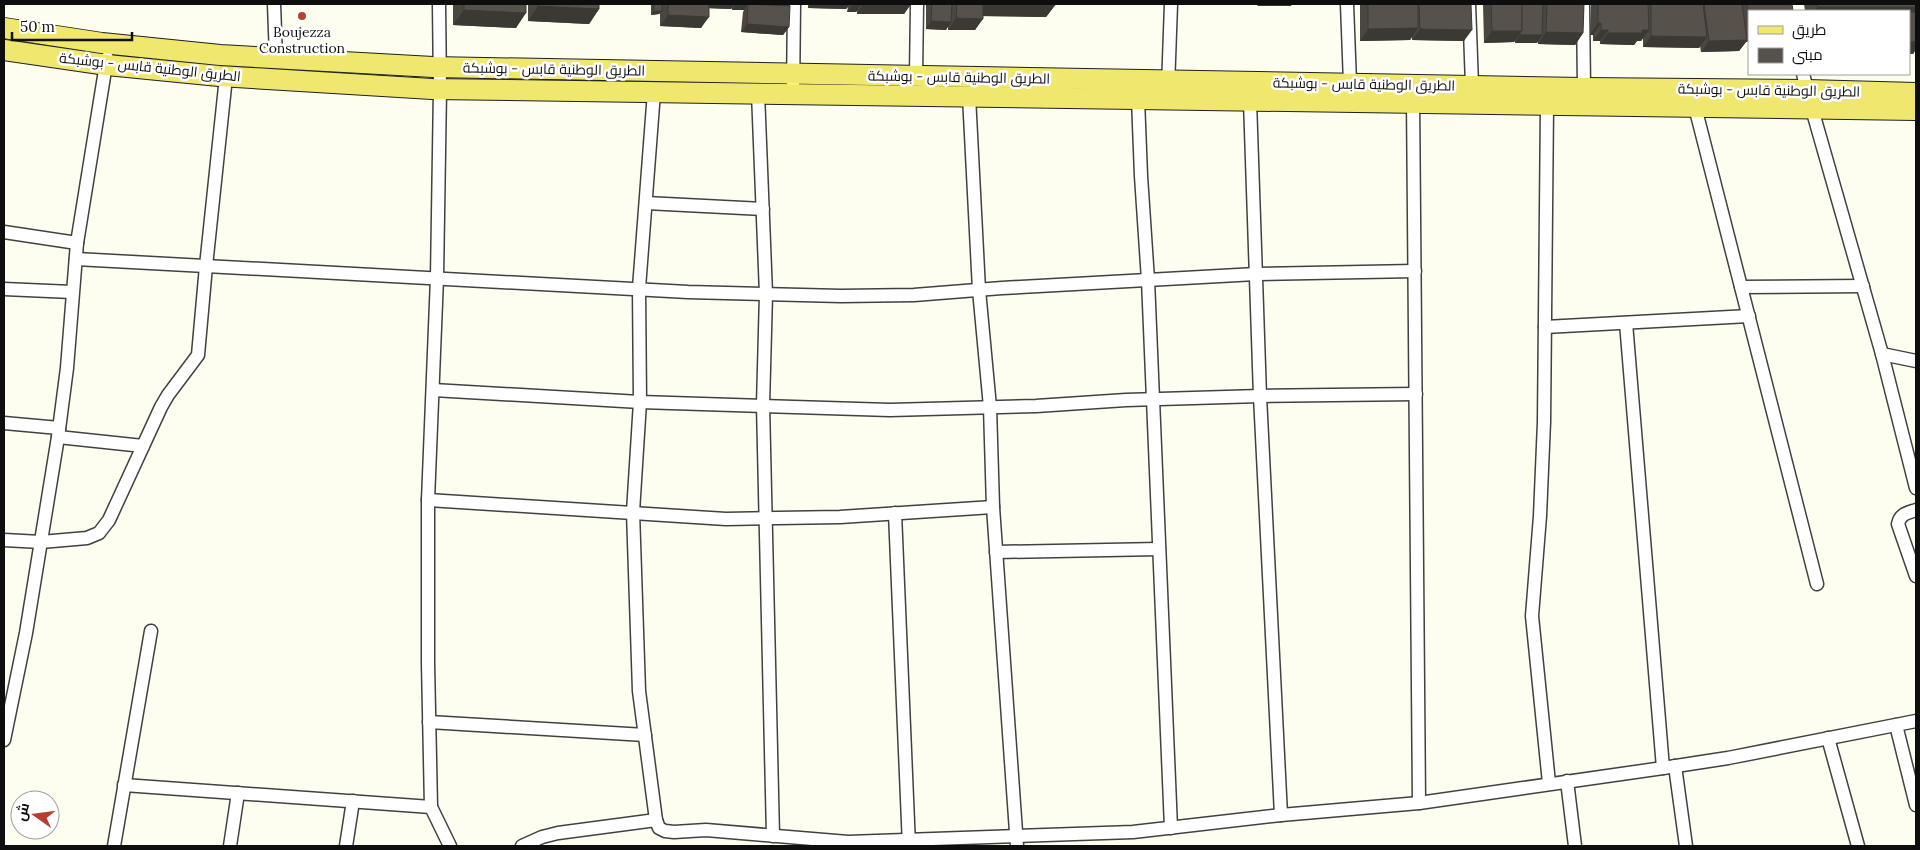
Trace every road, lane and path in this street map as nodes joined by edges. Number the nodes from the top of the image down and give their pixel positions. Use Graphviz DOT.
graph roads {
  1 [pos="274,4"];
  2 [pos="439,4"];
  3 [pos="794,4"];
  4 [pos="917,4"];
  5 [pos="1171,4"];
  6 [pos="1347,4"];
  7 [pos="1469,4"];
  8 [pos="1583,4"];
  9 [pos="4,28"];
  10 [pos="110,44"];
  11 [pos="4,50"];
  12 [pos="276,58"];
  13 [pos="106,65"];
  14 [pos="440,67"];
  15 [pos="916,76"];
  16 [pos="226,77"];
  17 [pos="1805,82"];
  18 [pos="1350,83"];
  19 [pos="793,84"];
  20 [pos="1472,85"];
  21 [pos="1584,88"];
  22 [pos="440,89"];
  23 [pos="1168,90"];
  24 [pos="654,92"];
  25 [pos="758,93"];
  26 [pos="1916,93"];
  27 [pos="1413,94"];
  28 [pos="969,96"];
  29 [pos="1138,99"];
  30 [pos="1250,101"];
  31 [pos="1547,105"];
  32 [pos="1695,107"];
  33 [pos="1812,110"];
  34 [pos="1916,110"];
  35 [pos="646,202"];
  36 [pos="763,209"];
  37 [pos="4,232"];
  38 [pos="77,243"];
  39 [pos="76,259"];
  40 [pos="206,266"];
  41 [pos="1415,271"];
  42 [pos="1256,274"];
  43 [pos="438,278"];
  44 [pos="1148,280"];
  45 [pos="1863,286"];
  46 [pos="1741,287"];
  47 [pos="639,288"];
  48 [pos="4,289"];
  49 [pos="979,290"];
  50 [pos="72,292"];
  51 [pos="766,294"];
  52 [pos="1749,316"];
  53 [pos="1626,322"];
  54 [pos="1545,327"];
  55 [pos="1882,354"];
  56 [pos="1916,361"];
  57 [pos="433,390"];
  58 [pos="1416,394"];
  59 [pos="1260,396"];
  60 [pos="1152,399"];
  61 [pos="640,402"];
  62 [pos="763,405"];
  63 [pos="990,407"];
  64 [pos="4,423"];
  65 [pos="59,432"];
  66 [pos="143,446"];
  67 [pos="1916,488"];
  68 [pos="428,500"];
  69 [pos="993,507"];
  70 [pos="1916,510"];
  71 [pos="634,512"];
  72 [pos="895,513"];
  73 [pos="766,519"];
  74 [pos="4,540"];
  75 [pos="41,542"];
  76 [pos="1159,549"];
  77 [pos="996,552"];
  78 [pos="1916,576"];
  79 [pos="1818,584"];
  80 [pos="151,631"];
  81 [pos="1916,721"];
  82 [pos="429,722"];
  83 [pos="1896,724"];
  84 [pos="645,735"];
  85 [pos="1828,738"];
  86 [pos="4,740"];
  87 [pos="1669,767"];
  88 [pos="1567,781"];
  89 [pos="1549,783"];
  90 [pos="124,785"];
  91 [pos="238,793"];
  92 [pos="352,801"];
  93 [pos="1419,803"];
  94 [pos="1916,805"];
  95 [pos="431,807"];
  96 [pos="1281,815"];
  97 [pos="656,820"];
  98 [pos="1171,828"];
  99 [pos="773,836"];
  100 [pos="1017,841"];
  101 [pos="909,844"];
  102 [pos="114,846"];
  103 [pos="230,846"];
  104 [pos="346,846"];
  105 [pos="450,846"];
  106 [pos="522,846"];
  107 [pos="1575,846"];
  108 [pos="1686,846"];
  109 [pos="1858,846"];
  1 -- 12 [label="street"];
  2 -- 14 [label="street"];
  3 -- 19 [label="street"];
  4 -- 15 [label="street"];
  5 -- 23 [label="street"];
  6 -- 18 [label="street"];
  7 -- 20 [label="street"];
  8 -- 21 [label="street"];
  9 -- 10 [label="main road, الطريق الوطنية قابس - بوشبكة"];
  10 -- 12 [label="main road, الطريق الوطنية قابس - بوشبكة"];
  10 -- 13 [label="street"];
  11 -- 13 [label="main road, الطريق الوطنية قابس - بوشبكة"];
  12 -- 14 [label="main road, الطريق الوطنية قابس - بوشبكة"];
  13 -- 16 [label="main road, الطريق الوطنية قابس - بوشبكة"];
  13 -- 38 [label="street"];
  14 -- 19 [label="main road, الطريق الوطنية قابس - بوشبكة"];
  14 -- 22 [label="street"];
  15 -- 19 [label="main road, الطريق الوطنية قابس - بوشبكة"];
  15 -- 23 [label="main road, الطريق الوطنية قابس - بوشبكة"];
  16 -- 22 [label="main road, الطريق الوطنية قابس - بوشبكة"];
  16 -- 40 [label="street"];
  17 -- 21 [label="main road, الطريق الوطنية قابس - بوشبكة"];
  17 -- 26 [label="main road, الطريق الوطنية قابس - بوشبكة"];
  17 -- 33 [label="street"];
  18 -- 23 [label="main road, الطريق الوطنية قابس - بوشبكة"];
  18 -- 27 [label="main road, الطريق الوطنية قابس - بوشبكة"];
  19 -- 25 [label="main road, الطريق الوطنية قابس - بوشبكة"];
  19 -- 28 [label="main road, الطريق الوطنية قابس - بوشبكة"];
  20 -- 21 [label="main road, الطريق الوطنية قابس - بوشبكة"];
  20 -- 27 [label="main road, الطريق الوطنية قابس - بوشبكة"];
  22 -- 24 [label="main road, الطريق الوطنية قابس - بوشبكة"];
  22 -- 43 [label="street"];
  23 -- 29 [label="main road, الطريق الوطنية قابس - بوشبكة"];
  23 -- 30 [label="main road, الطريق الوطنية قابس - بوشبكة"];
  24 -- 25 [label="main road, الطريق الوطنية قابس - بوشبكة"];
  24 -- 35 [label="street"];
  25 -- 36 [label="street"];
  27 -- 30 [label="main road, الطريق الوطنية قابس - بوشبكة"];
  27 -- 31 [label="main road, الطريق الوطنية قابس - بوشبكة"];
  27 -- 41 [label="street"];
  28 -- 29 [label="main road, الطريق الوطنية قابس - بوشبكة"];
  28 -- 49 [label="street"];
  29 -- 44 [label="street"];
  30 -- 42 [label="street"];
  31 -- 32 [label="main road, الطريق الوطنية قابس - بوشبكة"];
  31 -- 54 [label="street"];
  32 -- 33 [label="main road, الطريق الوطنية قابس - بوشبكة"];
  32 -- 46 [label="street"];
  33 -- 34 [label="main road, الطريق الوطنية قابس - بوشبكة"];
  33 -- 45 [label="street"];
  35 -- 36 [label="street"];
  35 -- 47 [label="street"];
  36 -- 51 [label="street"];
  37 -- 38 [label="street"];
  38 -- 39 [label="street"];
  39 -- 40 [label="street"];
  39 -- 50 [label="street"];
  40 -- 43 [label="street"];
  40 -- 66 [label="street"];
  41 -- 42 [label="street"];
  41 -- 58 [label="street"];
  42 -- 44 [label="street"];
  42 -- 59 [label="street"];
  43 -- 47 [label="street"];
  43 -- 57 [label="street"];
  44 -- 49 [label="street"];
  44 -- 60 [label="street"];
  45 -- 46 [label="street"];
  45 -- 55 [label="street"];
  46 -- 52 [label="street"];
  47 -- 51 [label="street"];
  47 -- 61 [label="street"];
  48 -- 50 [label="street"];
  49 -- 51 [label="street"];
  49 -- 63 [label="street"];
  50 -- 65 [label="street"];
  51 -- 62 [label="street"];
  52 -- 53 [label="street"];
  52 -- 79 [label="street"];
  53 -- 54 [label="street"];
  53 -- 87 [label="street"];
  54 -- 89 [label="street"];
  55 -- 56 [label="street"];
  55 -- 67 [label="street"];
  57 -- 61 [label="street"];
  57 -- 68 [label="street"];
  58 -- 59 [label="street"];
  58 -- 93 [label="street"];
  59 -- 60 [label="street"];
  59 -- 96 [label="street"];
  60 -- 63 [label="street"];
  60 -- 76 [label="street"];
  61 -- 62 [label="street"];
  61 -- 71 [label="street"];
  62 -- 63 [label="street"];
  62 -- 73 [label="street"];
  63 -- 69 [label="street"];
  64 -- 65 [label="street"];
  65 -- 66 [label="street"];
  65 -- 75 [label="street"];
  66 -- 75 [label="street"];
  68 -- 71 [label="street"];
  68 -- 82 [label="street"];
  69 -- 72 [label="street"];
  69 -- 77 [label="street"];
  70 -- 78 [label="street"];
  71 -- 73 [label="street"];
  71 -- 84 [label="street"];
  72 -- 73 [label="street"];
  72 -- 101 [label="street"];
  73 -- 99 [label="street"];
  74 -- 75 [label="street"];
  75 -- 86 [label="street"];
  76 -- 77 [label="street"];
  76 -- 98 [label="street"];
  77 -- 100 [label="street"];
  80 -- 90 [label="street"];
  81 -- 83 [label="street"];
  82 -- 84 [label="street"];
  82 -- 95 [label="street"];
  83 -- 85 [label="street"];
  83 -- 94 [label="street"];
  84 -- 97 [label="street"];
  85 -- 87 [label="street"];
  85 -- 109 [label="street"];
  87 -- 88 [label="street"];
  87 -- 108 [label="street"];
  88 -- 89 [label="street"];
  88 -- 107 [label="street"];
  89 -- 93 [label="street"];
  90 -- 91 [label="street"];
  90 -- 102 [label="street"];
  91 -- 92 [label="street"];
  91 -- 103 [label="street"];
  92 -- 95 [label="street"];
  92 -- 104 [label="street"];
  93 -- 96 [label="street"];
  95 -- 105 [label="street"];
  96 -- 98 [label="street"];
  97 -- 99 [label="street"];
  97 -- 106 [label="street"];
  98 -- 100 [label="street"];
  99 -- 101 [label="street"];
  100 -- 101 [label="street"];
}
